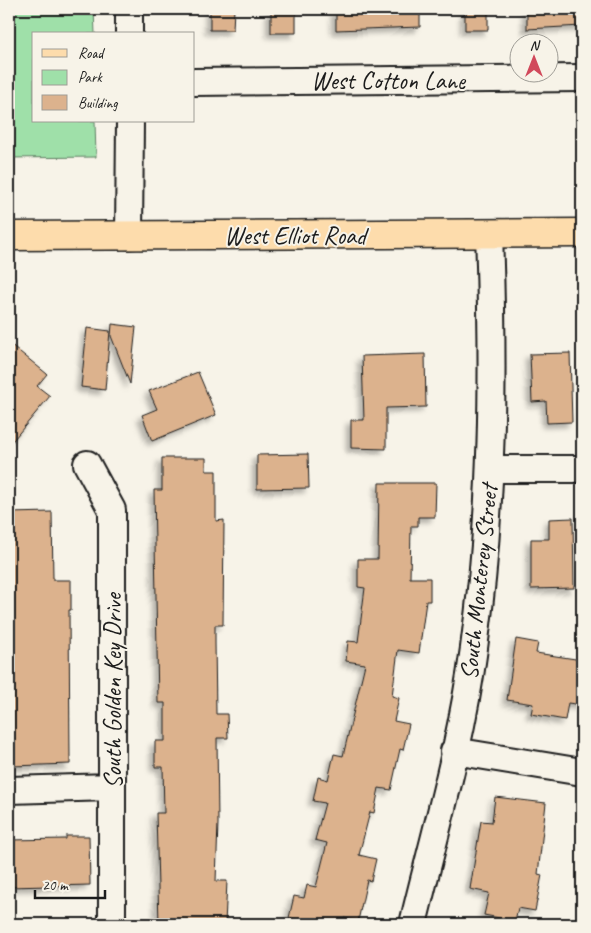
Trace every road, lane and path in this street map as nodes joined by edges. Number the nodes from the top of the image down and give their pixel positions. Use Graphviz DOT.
graph roads {
  1 [pos="129,9"];
  2 [pos="129,32"];
  3 [pos="582,78"];
  4 [pos="195,82"];
  5 [pos="130,122"];
  6 [pos="582,233"];
  7 [pos="489,234"];
  8 [pos="9,236"];
  9 [pos="129,236"];
  10 [pos="86,464"];
  11 [pos="490,470"];
  12 [pos="582,470"];
  13 [pos="454,751"];
  14 [pos="582,772"];
  15 [pos="111,787"];
  16 [pos="9,790"];
  17 [pos="112,924"];
  18 [pos="413,924"];
  1 -- 2 [label="street"];
  3 -- 4 [label="street, West Cotton Lane"];
  5 -- 9 [label="street"];
  6 -- 7 [label="main road, West Elliot Road"];
  7 -- 9 [label="main road, West Elliot Road"];
  7 -- 11 [label="street, South Monterey Street"];
  8 -- 9 [label="main road, West Elliot Road"];
  10 -- 15 [label="street, South Golden Key Drive"];
  11 -- 12 [label="street"];
  11 -- 13 [label="street, South Monterey Street"];
  13 -- 14 [label="street"];
  13 -- 18 [label="street, South Monterey Street"];
  15 -- 16 [label="street"];
  15 -- 17 [label="street, South Golden Key Drive"];
}
